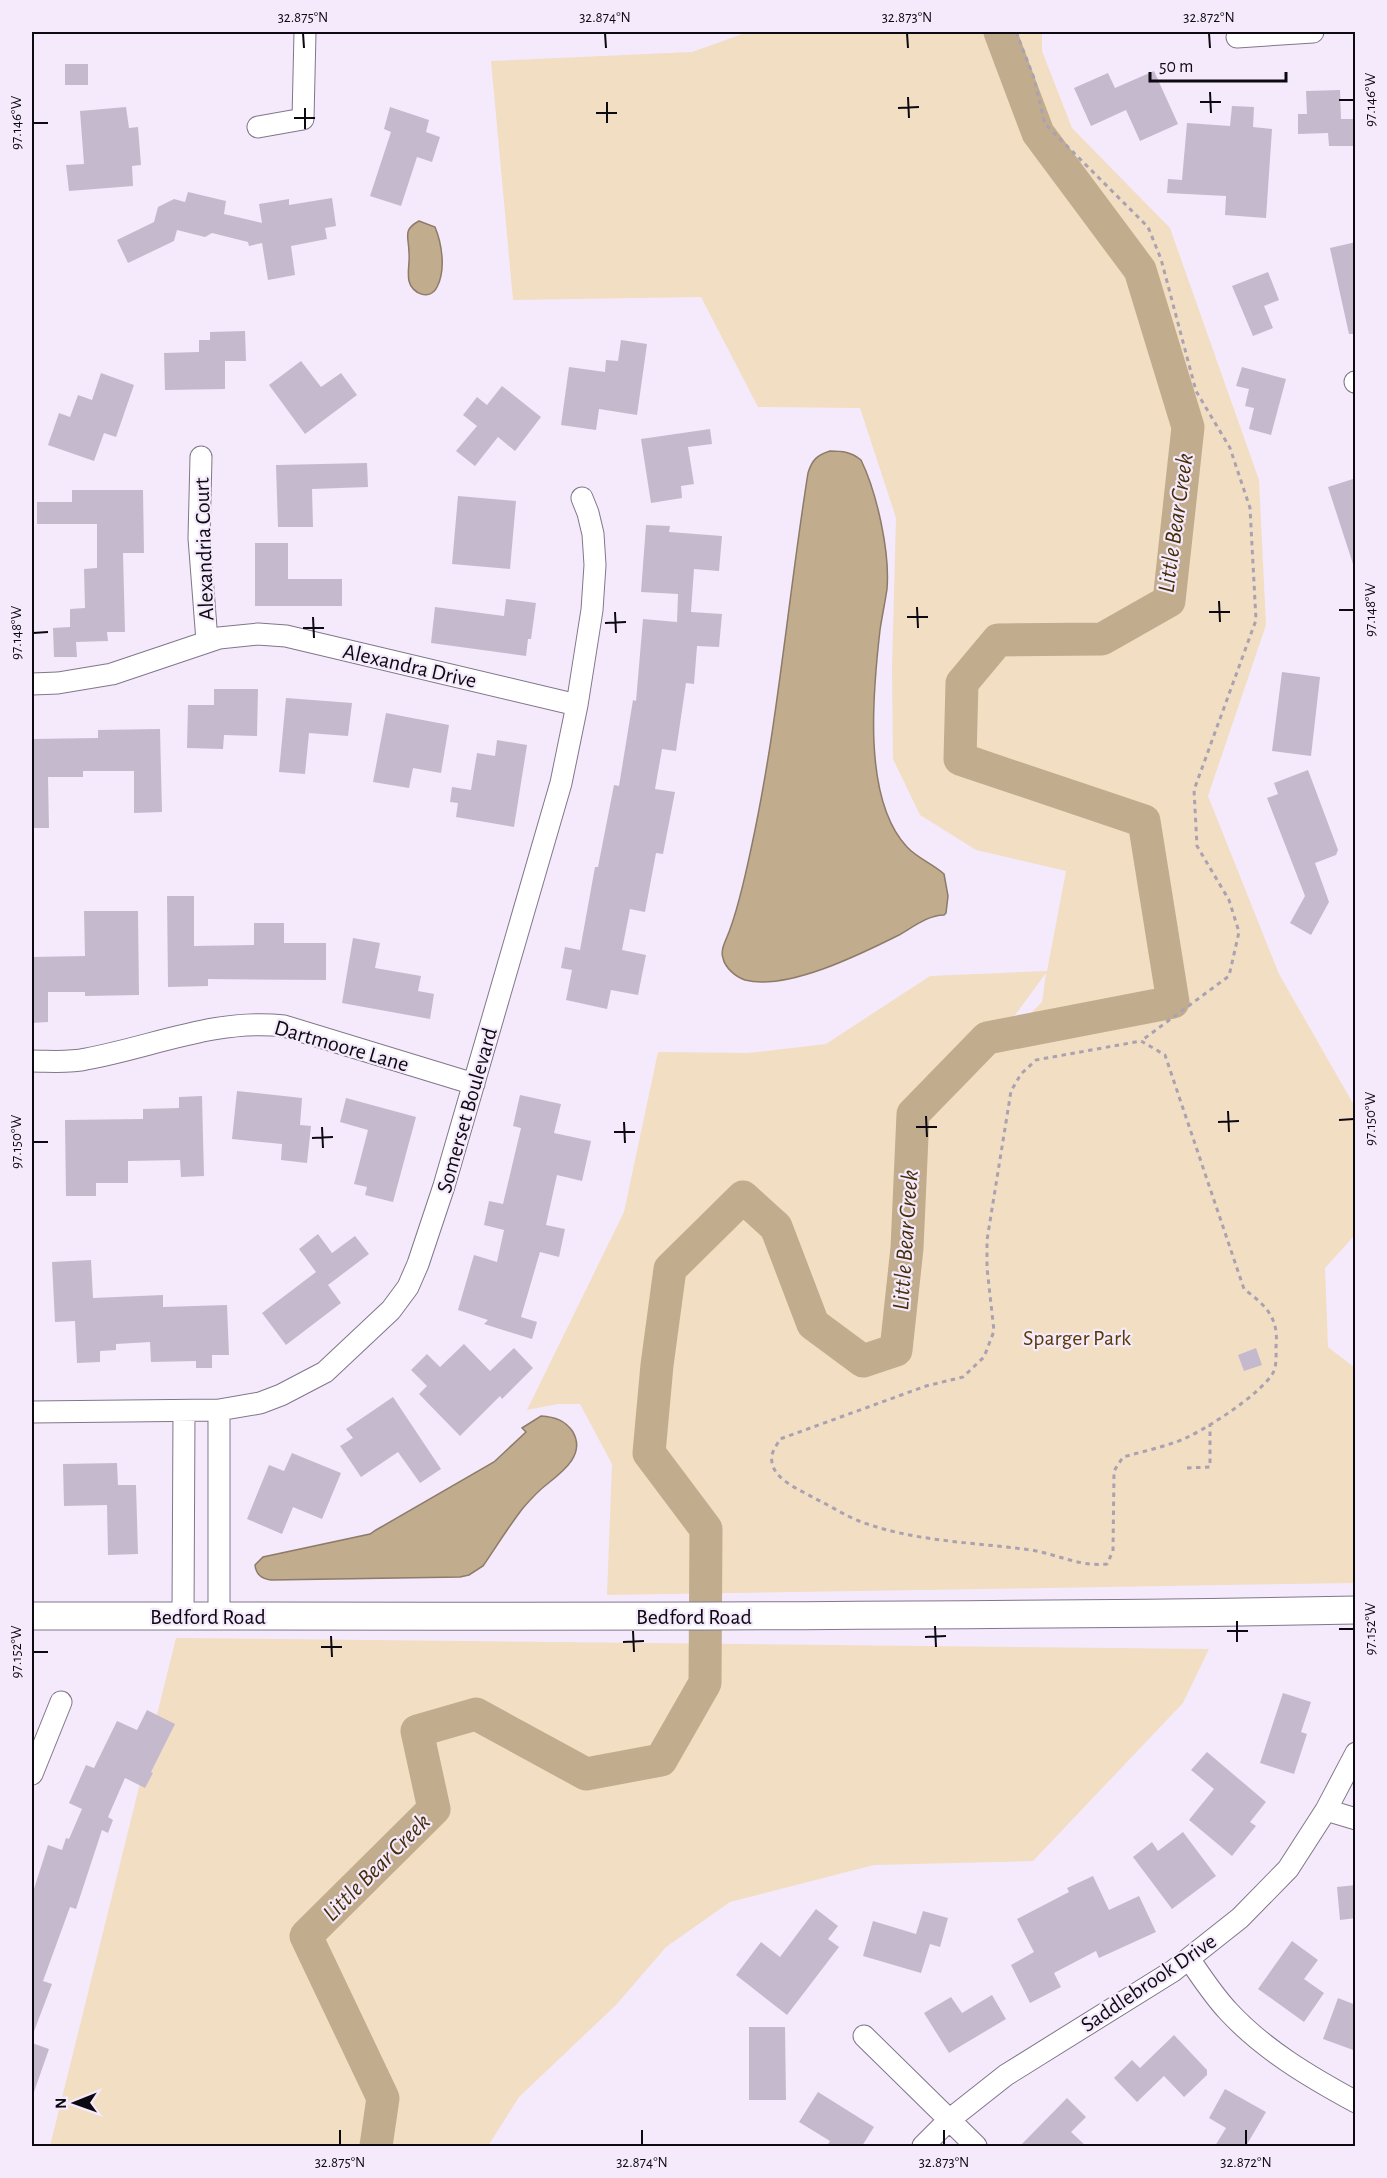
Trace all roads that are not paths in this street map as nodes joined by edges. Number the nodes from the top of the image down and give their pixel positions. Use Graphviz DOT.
graph roads {
  1 [pos="305,32"];
  2 [pos="1313,32"];
  3 [pos="1237,37"];
  4 [pos="258,127"];
  5 [pos="201,457"];
  6 [pos="582,498"];
  7 [pos="207,641"];
  8 [pos="32,684"];
  9 [pos="578,705"];
  10 [pos="32,1061"];
  11 [pos="474,1084"];
  12 [pos="219,1410"];
  13 [pos="184,1411"];
  14 [pos="32,1412"];
  15 [pos="1356,1610"];
  16 [pos="32,1616"];
  17 [pos="183,1616"];
  18 [pos="219,1616"];
  19 [pos="62,1702"];
  20 [pos="1356,1754"];
  21 [pos="32,1773"];
  22 [pos="1326,1810"];
  23 [pos="1356,1819"];
  24 [pos="1189,1959"];
  25 [pos="864,2036"];
  26 [pos="1356,2102"];
  27 [pos="949,2120"];
  28 [pos="923,2146"];
  29 [pos="976,2146"];
  1 -- 4 [label="street"];
  2 -- 3 [label="street"];
  5 -- 7 [label="street, Alexandria Court"];
  6 -- 9 [label="street, Somerset Boulevard"];
  7 -- 8 [label="street, Alexandra Drive"];
  7 -- 9 [label="street, Alexandra Drive"];
  9 -- 11 [label="street, Somerset Boulevard"];
  10 -- 11 [label="street, Dartmoore Lane"];
  11 -- 12 [label="street, Somerset Boulevard"];
  12 -- 13 [label="street, Somerset Boulevard"];
  12 -- 18 [label="street"];
  13 -- 14 [label="street, Somerset Boulevard"];
  13 -- 17 [label="street"];
  15 -- 18 [label="street, Bedford Road"];
  16 -- 17 [label="street, Bedford Road"];
  17 -- 18 [label="street, Bedford Road"];
  19 -- 21 [label="street"];
  20 -- 22 [label="street, Saddlebrook Drive"];
  22 -- 23 [label="street"];
  22 -- 24 [label="street, Saddlebrook Drive"];
  24 -- 26 [label="street"];
  24 -- 27 [label="street, Saddlebrook Drive"];
  25 -- 27 [label="street"];
  27 -- 28 [label="street, Saddlebrook Drive"];
  27 -- 29 [label="street"];
}
